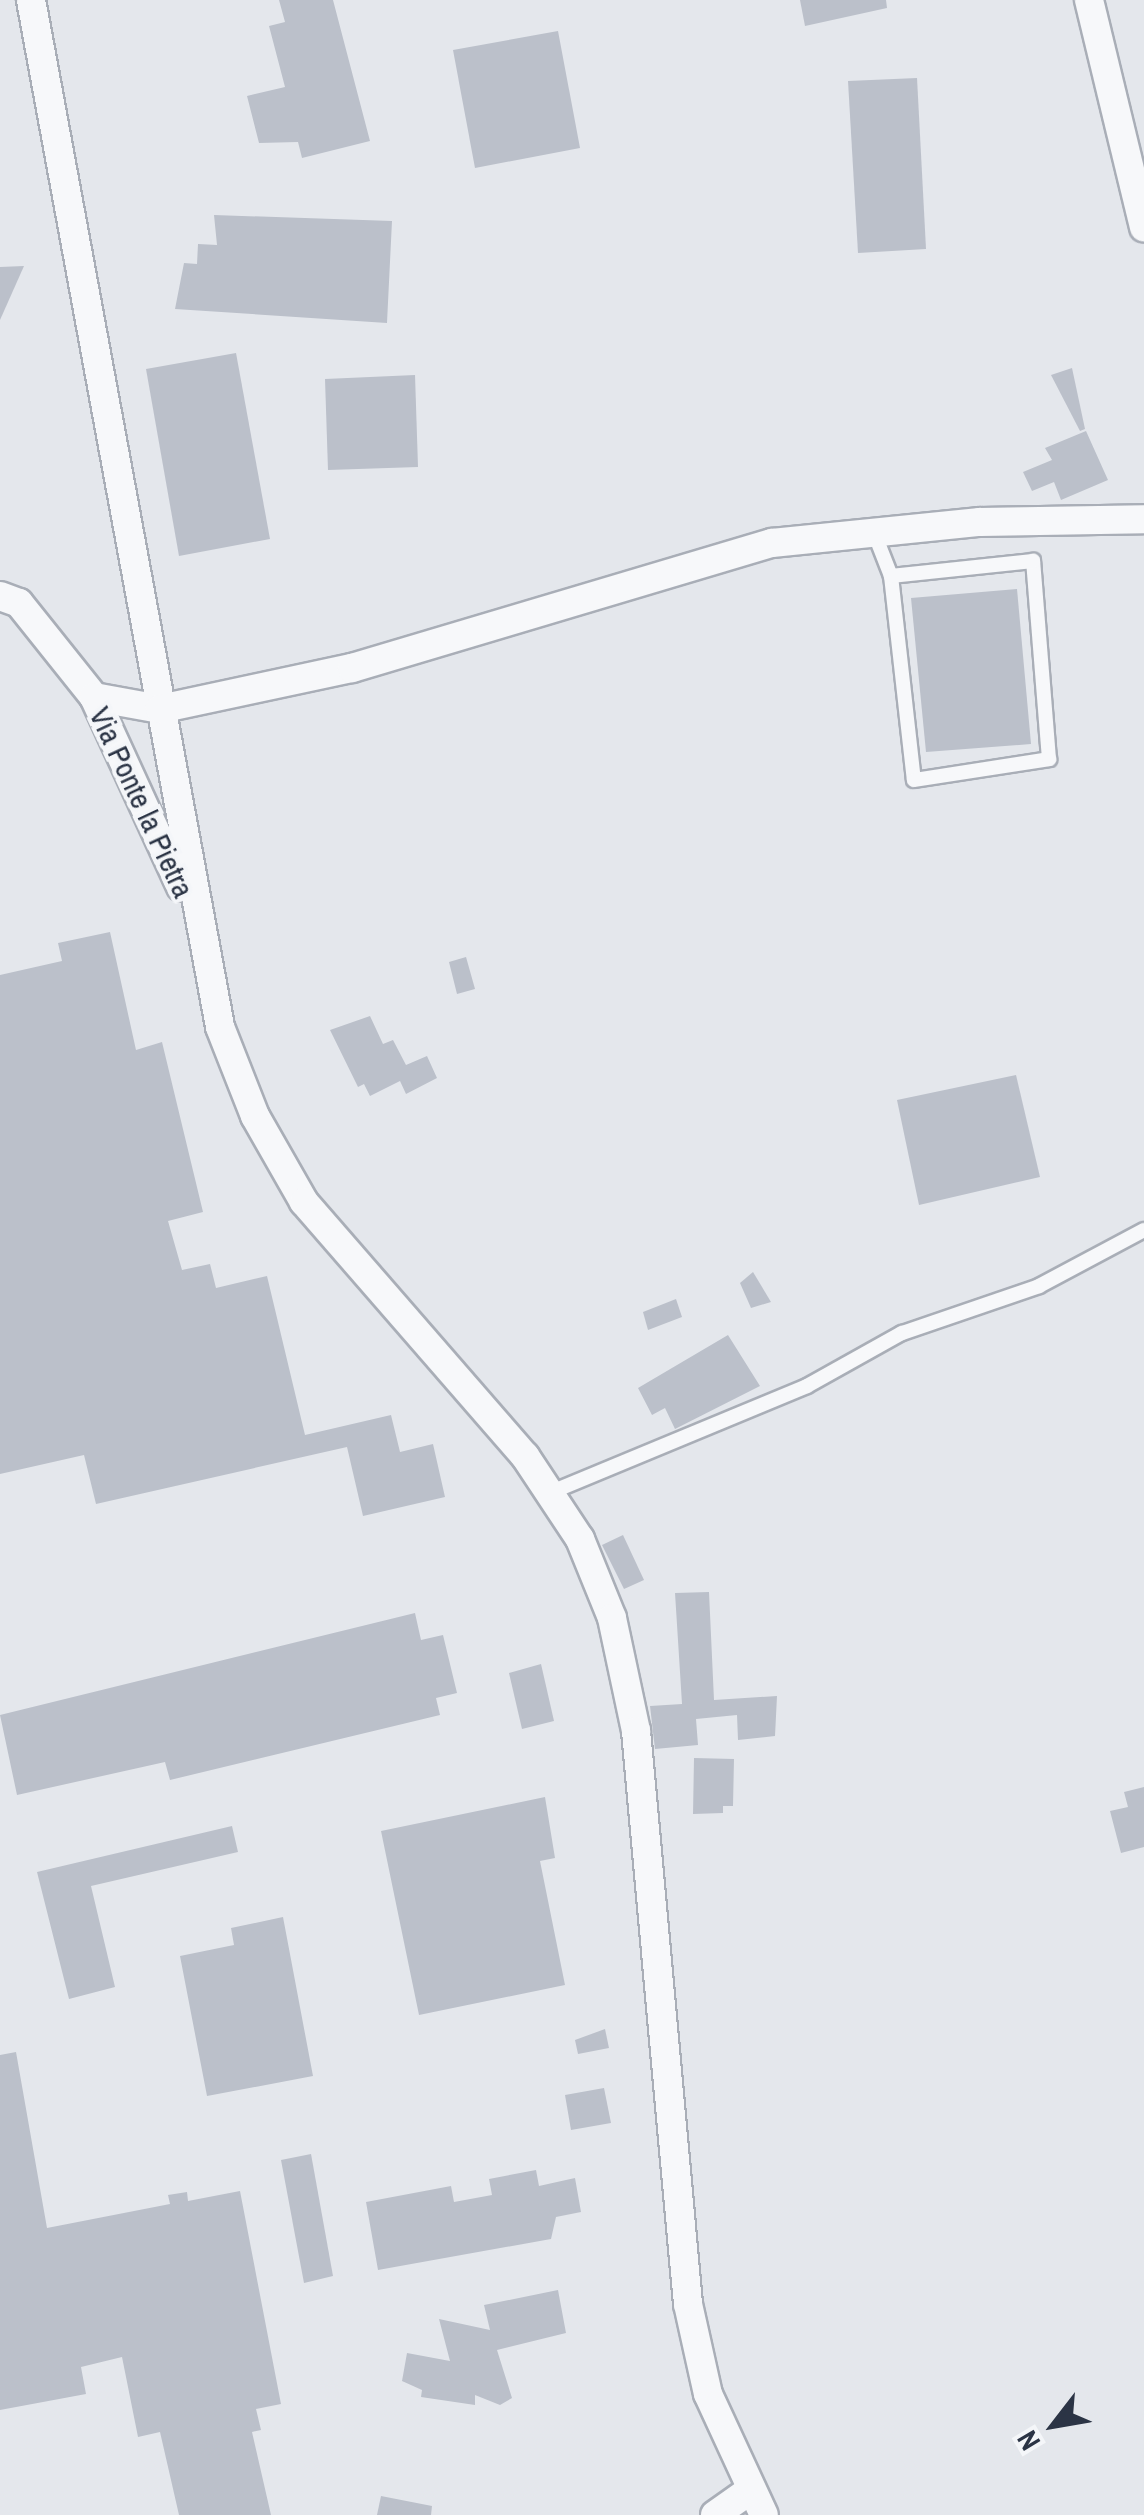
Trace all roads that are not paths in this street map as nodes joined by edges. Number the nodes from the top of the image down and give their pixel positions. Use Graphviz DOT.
graph roads {
  1 [pos="31,0"];
  2 [pos="1089,0"];
  3 [pos="1144,227"];
  4 [pos="1144,519"];
  5 [pos="875,535"];
  6 [pos="892,576"];
  7 [pos="0,596"];
  8 [pos="94,697"];
  9 [pos="160,709"];
  10 [pos="199,924"];
  11 [pos="1144,1230"];
  12 [pos="550,1493"];
  13 [pos="757,2503"];
  14 [pos="716,2515"];
  1 -- 9 [label="street"];
  2 -- 3 [label="street"];
  4 -- 5 [label="street"];
  5 -- 6 [label="lane"];
  5 -- 9 [label="street"];
  6 -- 6 [label="lane"];
  7 -- 8 [label="street, Via Ponte la Pietra"];
  8 -- 9 [label="street"];
  8 -- 10 [label="street, Via Ponte la Pietra"];
  9 -- 10 [label="street"];
  10 -- 12 [label="street"];
  11 -- 12 [label="lane"];
  12 -- 13 [label="street"];
  13 -- 14 [label="street"];
}
